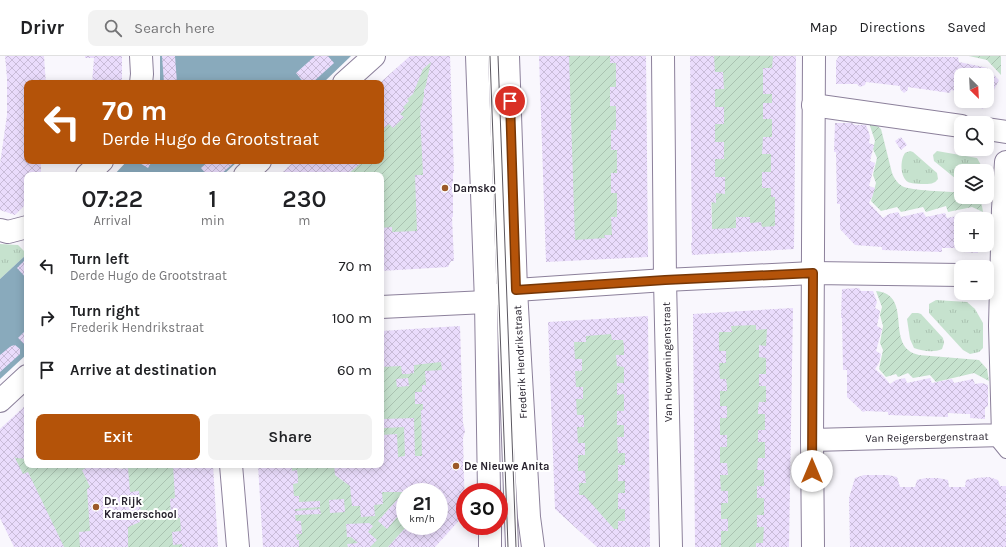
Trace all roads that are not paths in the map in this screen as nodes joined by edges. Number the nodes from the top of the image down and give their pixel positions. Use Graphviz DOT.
graph roads {
  1 [pos="141,56"];
  2 [pos="374,56"];
  3 [pos="477,56"];
  4 [pos="494,56"];
  5 [pos="508,56"];
  6 [pos="663,56"];
  7 [pos="814,56"];
  8 [pos="141,80"];
  9 [pos="347,80"];
  10 [pos="813,105"];
  11 [pos="954,125"];
  12 [pos="994,130"];
  13 [pos="1006,132"];
  14 [pos="1006,162"];
  15 [pos="99,164"];
  16 [pos="257,164"];
  17 [pos="90,172"];
  18 [pos="248,172"];
  19 [pos="24,228"];
  20 [pos="0,230"];
  21 [pos="813,273"];
  22 [pos="954,275"];
  23 [pos="995,275"];
  24 [pos="665,280"];
  25 [pos="501,295"];
  26 [pos="384,307"];
  27 [pos="24,379"];
  28 [pos="0,401"];
  29 [pos="812,440"];
  30 [pos="999,444"];
  31 [pos="231,468"];
  32 [pos="490,483"];
  33 [pos="490,535"];
  34 [pos="238,547"];
  35 [pos="490,547"];
  36 [pos="512,547"];
  37 [pos="533,547"];
  38 [pos="671,547"];
  39 [pos="813,547"];
  1 -- 8 [label="street"];
  2 -- 9 [label="street"];
  3 -- 25 [label="street, Frederik Hendrikstraat"];
  4 -- 25 [label="lane, Frederik Hendrikstraat"];
  5 -- 25 [label="street, Frederik Hendrikstraat"];
  6 -- 24 [label="street, Van Houweningenstraat"];
  7 -- 10 [label="street"];
  10 -- 11 [label="street"];
  10 -- 21 [label="street"];
  12 -- 13 [label="street"];
  14 -- 23 [label="street, Van Reigersbergenstraat"];
  15 -- 17 [label="street"];
  16 -- 18 [label="street"];
  19 -- 20 [label="street"];
  21 -- 22 [label="street"];
  21 -- 24 [label="street"];
  21 -- 29 [label="street"];
  23 -- 30 [label="street, Van Reigersbergenstraat"];
  24 -- 25 [label="street"];
  24 -- 38 [label="street, Van Houweningenstraat"];
  25 -- 26 [label="street"];
  25 -- 32 [label="street, Frederik Hendrikstraat"];
  25 -- 36 [label="lane, Frederik Hendrikstraat"];
  25 -- 37 [label="street, Frederik Hendrikstraat"];
  27 -- 28 [label="street"];
  29 -- 30 [label="street, Van Reigersbergenstraat"];
  29 -- 39 [label="street"];
  31 -- 34 [label="street"];
  33 -- 35 [label="street"];
}
